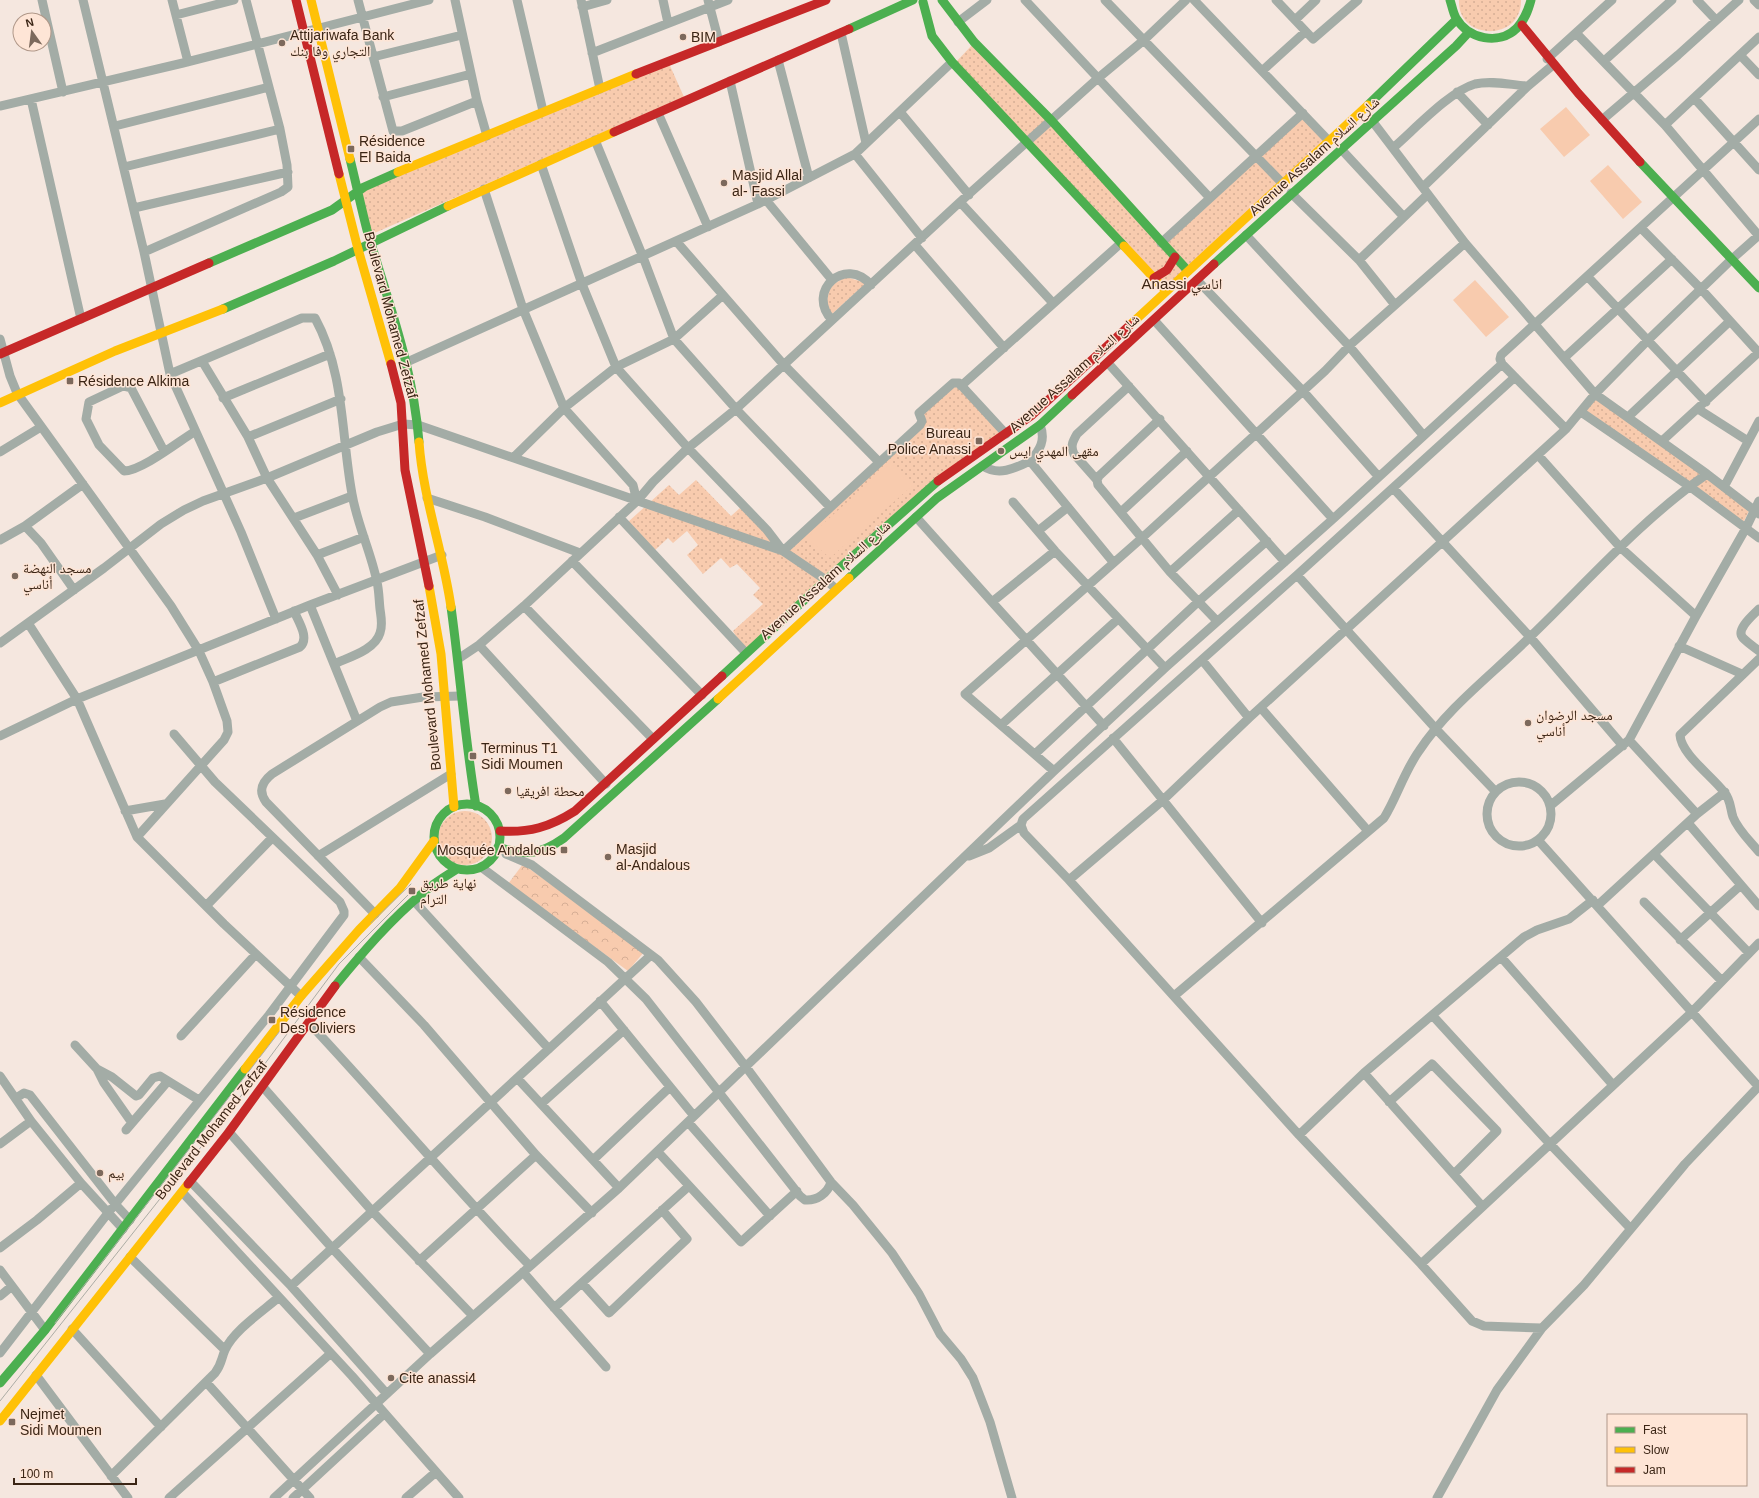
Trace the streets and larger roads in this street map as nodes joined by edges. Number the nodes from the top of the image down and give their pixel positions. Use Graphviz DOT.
graph roads {
  1 [pos="42,0"];
  2 [pos="83,0"];
  3 [pos="172,0"];
  4 [pos="234,0"];
  5 [pos="246,0"];
  6 [pos="296,0"];
  7 [pos="312,0"];
  8 [pos="358,0"];
  9 [pos="429,0"];
  10 [pos="455,0"];
  11 [pos="517,0"];
  12 [pos="607,0"];
  13 [pos="663,0"];
  14 [pos="728,0"];
  15 [pos="826,0"];
  16 [pos="913,0"];
  17 [pos="941,0"];
  18 [pos="987,0"];
  19 [pos="1025,0"];
  20 [pos="1105,0"];
  21 [pos="1186,0"];
  22 [pos="1194,0"];
  23 [pos="1276,0"];
  24 [pos="1316,0"];
  25 [pos="1358,0"];
  26 [pos="1450,0"];
  27 [pos="1531,0"];
  28 [pos="1612,0"];
  29 [pos="1672,0"];
  30 [pos="1697,0"];
  31 [pos="1739,0"];
  32 [pos="1754,0"];
  33 [pos="920,1"];
  34 [pos="415,2"];
  35 [pos="581,3"];
  36 [pos="709,4"];
  37 [pos="1759,5"];
  38 [pos="176,15"];
  39 [pos="362,17"];
  40 [pos="1295,20"];
  41 [pos="1456,20"];
  42 [pos="1716,20"];
  43 [pos="958,22"];
  44 [pos="668,23"];
  45 [pos="1522,25"];
  46 [pos="318,27"];
  47 [pos="304,31"];
  48 [pos="1305,32"];
  49 [pos="1468,32"];
  50 [pos="841,33"];
  51 [pos="1576,33"];
  52 [pos="462,36"];
  53 [pos="1759,37"];
  54 [pos="1144,40"];
  55 [pos="718,42"];
  56 [pos="257,43"];
  57 [pos="592,53"];
  58 [pos="1740,55"];
  59 [pos="373,57"];
  60 [pos="778,60"];
  61 [pos="1604,61"];
  62 [pos="188,62"];
  63 [pos="952,62"];
  64 [pos="1550,62"];
  65 [pos="1262,71"];
  66 [pos="471,74"];
  67 [pos="1759,75"];
  68 [pos="1097,79"];
  69 [pos="730,81"];
  70 [pos="104,82"];
  71 [pos="1528,86"];
  72 [pos="269,87"];
  73 [pos="600,89"];
  74 [pos="63,92"];
  75 [pos="1457,92"];
  76 [pos="1635,92"];
  77 [pos="383,97"];
  78 [pos="1694,98"];
  79 [pos="31,99"];
  80 [pos="477,101"];
  81 [pos="0,106"];
  82 [pos="543,111"];
  83 [pos="900,112"];
  84 [pos="658,113"];
  85 [pos="1303,113"];
  86 [pos="1759,119"];
  87 [pos="1051,120"];
  88 [pos="1602,120"];
  89 [pos="1373,122"];
  90 [pos="1488,125"];
  91 [pos="1665,125"];
  92 [pos="115,126"];
  93 [pos="280,129"];
  94 [pos="487,136"];
  95 [pos="595,140"];
  96 [pos="1329,140"];
  97 [pos="1026,142"];
  98 [pos="1735,142"];
  99 [pos="866,143"];
  100 [pos="1393,148"];
  101 [pos="1341,149"];
  102 [pos="855,154"];
  103 [pos="1257,156"];
  104 [pos="541,164"];
  105 [pos="124,167"];
  106 [pos="1704,170"];
  107 [pos="1759,170"];
  108 [pos="288,172"];
  109 [pos="809,178"];
  110 [pos="1283,184"];
  111 [pos="484,189"];
  112 [pos="1426,190"];
  113 [pos="358,191"];
  114 [pos="1291,193"];
  115 [pos="969,195"];
  116 [pos="1675,197"];
  117 [pos="1210,198"];
  118 [pos="346,201"];
  119 [pos="762,202"];
  120 [pos="960,202"];
  121 [pos="134,208"];
  122 [pos="1404,216"];
  123 [pos="708,227"];
  124 [pos="1641,228"];
  125 [pos="1246,235"];
  126 [pos="1759,235"];
  127 [pos="922,238"];
  128 [pos="676,241"];
  129 [pos="371,242"];
  130 [pos="1121,243"];
  131 [pos="1161,243"];
  132 [pos="1465,243"];
  133 [pos="915,245"];
  134 [pos="358,249"];
  135 [pos="144,252"];
  136 [pos="643,257"];
  137 [pos="1175,258"];
  138 [pos="1672,259"];
  139 [pos="1732,259"];
  140 [pos="1359,260"];
  141 [pos="1188,271"];
  142 [pos="1588,277"];
  143 [pos="1154,278"];
  144 [pos="832,280"];
  145 [pos="1197,280"];
  146 [pos="582,284"];
  147 [pos="871,285"];
  148 [pos="152,288"];
  149 [pos="1759,288"];
  150 [pos="1701,289"];
  151 [pos="1166,291"];
  152 [pos="723,295"];
  153 [pos="1053,303"];
  154 [pos="1395,305"];
  155 [pos="1618,308"];
  156 [pos="523,309"];
  157 [pos="81,319"];
  158 [pos="832,320"];
  159 [pos="1154,320"];
  160 [pos="1730,321"];
  161 [pos="1536,325"];
  162 [pos="162,334"];
  163 [pos="0,339"];
  164 [pos="674,339"];
  165 [pos="1648,340"];
  166 [pos="1349,346"];
  167 [pos="1004,348"];
  168 [pos="2,353"];
  169 [pos="1759,353"];
  170 [pos="330,354"];
  171 [pos="1564,358"];
  172 [pos="202,361"];
  173 [pos="407,362"];
  174 [pos="1108,363"];
  175 [pos="1502,364"];
  176 [pos="784,365"];
  177 [pos="616,367"];
  178 [pos="1677,371"];
  179 [pos="170,374"];
  180 [pos="1515,378"];
  181 [pos="961,386"];
  182 [pos="1130,386"];
  183 [pos="1303,391"];
  184 [pos="18,394"];
  185 [pos="1595,394"];
  186 [pos="223,398"];
  187 [pos="341,399"];
  188 [pos="0,402"];
  189 [pos="1706,402"];
  190 [pos="564,408"];
  191 [pos="736,409"];
  192 [pos="1698,409"];
  193 [pos="1581,412"];
  194 [pos="1628,417"];
  195 [pos="1160,419"];
  196 [pos="1759,421"];
  197 [pos="403,424"];
  198 [pos="418,425"];
  199 [pos="1040,425"];
  200 [pos="41,427"];
  201 [pos="1566,429"];
  202 [pos="194,432"];
  203 [pos="1257,433"];
  204 [pos="1006,434"];
  205 [pos="1424,435"];
  206 [pos="248,437"];
  207 [pos="1662,441"];
  208 [pos="1748,441"];
  209 [pos="346,444"];
  210 [pos="688,448"];
  211 [pos="164,451"];
  212 [pos="1187,451"];
  213 [pos="0,452"];
  214 [pos="1538,455"];
  215 [pos="514,458"];
  216 [pos="879,462"];
  217 [pos="1030,462"];
  218 [pos="982,466"];
  219 [pos="955,469"];
  220 [pos="1707,474"];
  221 [pos="1209,475"];
  222 [pos="1378,476"];
  223 [pos="268,478"];
  224 [pos="962,479"];
  225 [pos="1097,480"];
  226 [pos="82,484"];
  227 [pos="1689,486"];
  228 [pos="1724,487"];
  229 [pos="1393,488"];
  230 [pos="224,495"];
  231 [pos="352,496"];
  232 [pos="427,498"];
  233 [pos="637,501"];
  234 [pos="1759,501"];
  235 [pos="1013,502"];
  236 [pos="830,507"];
  237 [pos="1068,507"];
  238 [pos="1239,510"];
  239 [pos="1122,511"];
  240 [pos="1757,512"];
  241 [pos="619,517"];
  242 [pos="916,517"];
  243 [pos="294,518"];
  244 [pos="1333,519"];
  245 [pos="25,526"];
  246 [pos="1746,528"];
  247 [pos="1038,531"];
  248 [pos="364,537"];
  249 [pos="1143,537"];
  250 [pos="1759,538"];
  251 [pos="0,540"];
  252 [pos="1267,541"];
  253 [pos="1444,542"];
  254 [pos="1620,547"];
  255 [pos="128,549"];
  256 [pos="783,551"];
  257 [pos="1055,551"];
  258 [pos="580,553"];
  259 [pos="317,555"];
  260 [pos="442,555"];
  261 [pos="425,560"];
  262 [pos="572,561"];
  263 [pos="1113,562"];
  264 [pos="1285,562"];
  265 [pos="1170,572"];
  266 [pos="1297,575"];
  267 [pos="826,580"];
  268 [pos="377,581"];
  269 [pos="1087,586"];
  270 [pos="836,589"];
  271 [pos="74,590"];
  272 [pos="338,595"];
  273 [pos="1199,601"];
  274 [pos="992,602"];
  275 [pos="310,605"];
  276 [pos="524,606"];
  277 [pos="1759,609"];
  278 [pos="294,611"];
  279 [pos="1696,616"];
  280 [pos="276,619"];
  281 [pos="1118,619"];
  282 [pos="1217,621"];
  283 [pos="28,623"];
  284 [pos="1347,630"];
  285 [pos="1530,637"];
  286 [pos="1026,640"];
  287 [pos="0,643"];
  288 [pos="479,645"];
  289 [pos="1679,646"];
  290 [pos="1146,650"];
  291 [pos="199,651"];
  292 [pos="1759,651"];
  293 [pos="746,653"];
  294 [pos="458,658"];
  295 [pos="1759,659"];
  296 [pos="1202,660"];
  297 [pos="334,664"];
  298 [pos="1165,668"];
  299 [pos="1057,674"];
  300 [pos="1742,674"];
  301 [pos="213,682"];
  302 [pos="702,695"];
  303 [pos="445,696"];
  304 [pos="461,696"];
  305 [pos="77,699"];
  306 [pos="1086,706"];
  307 [pos="1261,708"];
  308 [pos="1249,718"];
  309 [pos="357,721"];
  310 [pos="1001,725"];
  311 [pos="1104,726"];
  312 [pos="1436,729"];
  313 [pos="174,734"];
  314 [pos="0,736"];
  315 [pos="1113,738"];
  316 [pos="653,739"];
  317 [pos="1626,743"];
  318 [pos="1035,754"];
  319 [pos="201,767"];
  320 [pos="1054,771"];
  321 [pos="451,774"];
  322 [pos="606,784"];
  323 [pos="1495,791"];
  324 [pos="1725,792"];
  325 [pos="1162,801"];
  326 [pos="165,804"];
  327 [pos="476,806"];
  328 [pos="1550,806"];
  329 [pos="454,807"];
  330 [pos="125,811"];
  331 [pos="1697,814"];
  332 [pos="1688,823"];
  333 [pos="1021,825"];
  334 [pos="500,831"];
  335 [pos="1368,831"];
  336 [pos="137,838"];
  337 [pos="272,838"];
  338 [pos="1538,840"];
  339 [pos="434,841"];
  340 [pos="498,849"];
  341 [pos="1759,852"];
  342 [pos="536,853"];
  343 [pos="1654,854"];
  344 [pos="318,856"];
  345 [pos="964,858"];
  346 [pos="532,865"];
  347 [pos="481,867"];
  348 [pos="457,869"];
  349 [pos="1069,880"];
  350 [pos="1741,884"];
  351 [pos="414,902"];
  352 [pos="1644,902"];
  353 [pos="1595,903"];
  354 [pos="206,906"];
  355 [pos="1759,906"];
  356 [pos="1710,912"];
  357 [pos="375,914"];
  358 [pos="1262,923"];
  359 [pos="1680,940"];
  360 [pos="1759,943"];
  361 [pos="1749,953"];
  362 [pos="256,954"];
  363 [pos="651,955"];
  364 [pos="359,957"];
  365 [pos="1501,957"];
  366 [pos="625,977"];
  367 [pos="1722,981"];
  368 [pos="291,986"];
  369 [pos="301,996"];
  370 [pos="1174,996"];
  371 [pos="600,1001"];
  372 [pos="1691,1013"];
  373 [pos="1433,1016"];
  374 [pos="308,1022"];
  375 [pos="624,1030"];
  376 [pos="181,1036"];
  377 [pos="75,1045"];
  378 [pos="549,1049"];
  379 [pos="746,1067"];
  380 [pos="97,1069"];
  381 [pos="1364,1073"];
  382 [pos="0,1076"];
  383 [pos="517,1078"];
  384 [pos="168,1081"];
  385 [pos="1613,1084"];
  386 [pos="1759,1086"];
  387 [pos="263,1087"];
  388 [pos="670,1087"];
  389 [pos="720,1091"];
  390 [pos="16,1098"];
  391 [pos="199,1100"];
  392 [pos="491,1102"];
  393 [pos="1389,1102"];
  394 [pos="541,1104"];
  395 [pos="691,1119"];
  396 [pos="32,1121"];
  397 [pos="229,1132"];
  398 [pos="1299,1135"];
  399 [pos="0,1144"];
  400 [pos="1550,1144"];
  401 [pos="658,1152"];
  402 [pos="536,1155"];
  403 [pos="430,1158"];
  404 [pos="593,1160"];
  405 [pos="1454,1174"];
  406 [pos="190,1181"];
  407 [pos="831,1182"];
  408 [pos="80,1183"];
  409 [pos="689,1186"];
  410 [pos="620,1188"];
  411 [pos="797,1191"];
  412 [pos="182,1192"];
  413 [pos="116,1205"];
  414 [pos="1482,1206"];
  415 [pos="476,1210"];
  416 [pos="662,1210"];
  417 [pos="372,1211"];
  418 [pos="108,1213"];
  419 [pos="592,1213"];
  420 [pos="770,1216"];
  421 [pos="130,1220"];
  422 [pos="1630,1228"];
  423 [pos="123,1229"];
  424 [pos="0,1248"];
  425 [pos="332,1248"];
  426 [pos="130,1257"];
  427 [pos="419,1261"];
  428 [pos="1421,1264"];
  429 [pos="527,1269"];
  430 [pos="0,1270"];
  431 [pos="582,1283"];
  432 [pos="12,1286"];
  433 [pos="291,1286"];
  434 [pos="0,1296"];
  435 [pos="279,1297"];
  436 [pos="554,1308"];
  437 [pos="32,1312"];
  438 [pos="472,1316"];
  439 [pos="1542,1328"];
  440 [pos="72,1329"];
  441 [pos="45,1330"];
  442 [pos="225,1350"];
  443 [pos="0,1353"];
  444 [pos="330,1354"];
  445 [pos="430,1354"];
  446 [pos="606,1367"];
  447 [pos="36,1375"];
  448 [pos="206,1382"];
  449 [pos="0,1383"];
  450 [pos="386,1394"];
  451 [pos="376,1404"];
  452 [pos="384,1414"];
  453 [pos="0,1421"];
  454 [pos="161,1427"];
  455 [pos="248,1428"];
  456 [pos="436,1472"];
  457 [pos="111,1476"];
  458 [pos="294,1479"];
  459 [pos="302,1489"];
  460 [pos="128,1498"];
  461 [pos="169,1498"];
  462 [pos="274,1498"];
  463 [pos="293,1498"];
  464 [pos="310,1498"];
  465 [pos="406,1498"];
  466 [pos="459,1498"];
  467 [pos="1012,1498"];
  468 [pos="1437,1498"];
  1 -- 74 [label="street"];
  2 -- 70 [label="street"];
  3 -- 38 [label="street"];
  4 -- 38 [label="street"];
  5 -- 56 [label="street"];
  6 -- 47 [label="street, Boulevard Mohamed Zefzaf"];
  7 -- 46 [label="street, Boulevard Mohamed Zefzaf"];
  8 -- 39 [label="street"];
  9 -- 34 [label="street"];
  10 -- 52 [label="street"];
  11 -- 82 [label="street"];
  12 -- 35 [label="street"];
  13 -- 44 [label="street"];
  14 -- 36 [label="street"];
  15 -- 55 [label="street"];
  16 -- 50 [label="street"];
  17 -- 33 [label="street"];
  17 -- 43 [label="street"];
  18 -- 43 [label="street"];
  19 -- 68 [label="street"];
  20 -- 54 [label="street"];
  21 -- 54 [label="street"];
  22 -- 65 [label="street"];
  23 -- 40 [label="street"];
  24 -- 40 [label="street"];
  25 -- 48 [label="street"];
  26 -- 41 [label="street"];
  27 -- 45 [label="street"];
  28 -- 51 [label="street"];
  29 -- 61 [label="street"];
  30 -- 42 [label="street"];
  31 -- 42 [label="street"];
  32 -- 37 [label="street"];
  33 -- 63 [label="street"];
  34 -- 39 [label="street"];
  35 -- 57 [label="street"];
  36 -- 44 [label="street"];
  36 -- 55 [label="street"];
  38 -- 62 [label="street"];
  39 -- 46 [label="street"];
  39 -- 59 [label="street"];
  40 -- 48 [label="street"];
  41 -- 49 [label="street"];
  41 -- 96 [label="street, Avenue Assalam شارع السلام"];
  42 -- 76 [label="street"];
  43 -- 87 [label="street"];
  44 -- 57 [label="street"];
  45 -- 49 [label="street"];
  45 -- 64 [label="street"];
  46 -- 47 [label="street"];
  46 -- 113 [label="street, Boulevard Mohamed Zefzaf"];
  47 -- 56 [label="street"];
  47 -- 118 [label="street, Boulevard Mohamed Zefzaf"];
  48 -- 65 [label="street"];
  49 -- 89 [label="street, Avenue Assalam شارع السلام"];
  50 -- 60 [label="street"];
  50 -- 99 [label="street"];
  51 -- 61 [label="street"];
  51 -- 64 [label="street"];
  52 -- 59 [label="street"];
  52 -- 66 [label="street"];
  53 -- 58 [label="street"];
  54 -- 68 [label="street"];
  54 -- 103 [label="street"];
  55 -- 73 [label="street"];
  56 -- 62 [label="street"];
  56 -- 72 [label="street"];
  57 -- 73 [label="street"];
  58 -- 67 [label="street"];
  58 -- 78 [label="street"];
  59 -- 77 [label="street"];
  60 -- 69 [label="street"];
  60 -- 109 [label="street"];
  61 -- 76 [label="street"];
  62 -- 70 [label="street"];
  63 -- 83 [label="street"];
  63 -- 97 [label="street"];
  64 -- 71 [label="street"];
  64 -- 88 [label="street"];
  65 -- 85 [label="street"];
  66 -- 77 [label="street"];
  66 -- 80 [label="street"];
  68 -- 87 [label="street"];
  68 -- 117 [label="street"];
  69 -- 84 [label="street"];
  69 -- 119 [label="street"];
  70 -- 74 [label="street"];
  70 -- 92 [label="street"];
  71 -- 75 [label="street"];
  71 -- 90 [label="street"];
  72 -- 92 [label="street"];
  72 -- 93 [label="street"];
  73 -- 82 [label="street"];
  74 -- 79 [label="street"];
  75 -- 90 [label="street"];
  75 -- 100 [label="street"];
  76 -- 88 [label="street"];
  76 -- 91 [label="street"];
  77 -- 80 [label="street"];
  78 -- 91 [label="street"];
  78 -- 98 [label="street"];
  79 -- 81 [label="street"];
  79 -- 157 [label="street"];
  80 -- 94 [label="street"];
  82 -- 94 [label="street"];
  83 -- 99 [label="street"];
  83 -- 115 [label="street"];
  84 -- 95 [label="street"];
  84 -- 123 [label="street"];
  85 -- 96 [label="street"];
  85 -- 103 [label="street"];
  86 -- 98 [label="street"];
  87 -- 97 [label="street"];
  87 -- 131 [label="street"];
  88 -- 116 [label="street"];
  89 -- 100 [label="street"];
  89 -- 101 [label="street, Avenue Assalam شارع السلام"];
  90 -- 112 [label="street"];
  91 -- 106 [label="street"];
  92 -- 105 [label="street"];
  93 -- 105 [label="street"];
  93 -- 108 [label="street"];
  94 -- 113 [label="street"];
  95 -- 104 [label="street"];
  95 -- 136 [label="street"];
  96 -- 110 [label="street, Avenue Assalam شارع السلام"];
  97 -- 115 [label="street"];
  97 -- 130 [label="street"];
  98 -- 106 [label="street"];
  98 -- 107 [label="street"];
  99 -- 102 [label="street"];
  100 -- 112 [label="street"];
  101 -- 114 [label="street, Avenue Assalam شارع السلام"];
  101 -- 122 [label="street"];
  102 -- 109 [label="street"];
  102 -- 127 [label="street"];
  103 -- 110 [label="street"];
  103 -- 117 [label="street"];
  104 -- 111 [label="street"];
  104 -- 146 [label="street"];
  105 -- 121 [label="street"];
  106 -- 116 [label="street"];
  106 -- 126 [label="street"];
  108 -- 121 [label="street"];
  108 -- 135 [label="street"];
  109 -- 119 [label="street"];
  110 -- 141 [label="street, Avenue Assalam شارع السلام"];
  111 -- 129 [label="street"];
  111 -- 156 [label="street"];
  112 -- 122 [label="street"];
  112 -- 132 [label="street"];
  113 -- 118 [label="street"];
  113 -- 129 [label="street, Boulevard Mohamed Zefzaf"];
  114 -- 125 [label="street, Avenue Assalam شارع السلام"];
  114 -- 140 [label="street"];
  115 -- 120 [label="street"];
  116 -- 124 [label="street"];
  116 -- 139 [label="street"];
  117 -- 131 [label="street"];
  118 -- 134 [label="street, Boulevard Mohamed Zefzaf"];
  118 -- 148 [label="street"];
  119 -- 123 [label="street"];
  119 -- 144 [label="street"];
  120 -- 127 [label="street"];
  120 -- 153 [label="street"];
  121 -- 135 [label="street"];
  122 -- 140 [label="street"];
  123 -- 128 [label="street"];
  124 -- 138 [label="street"];
  124 -- 142 [label="street"];
  125 -- 145 [label="street, Avenue Assalam شارع السلام"];
  125 -- 166 [label="street"];
  126 -- 139 [label="street"];
  127 -- 133 [label="street"];
  128 -- 136 [label="street"];
  128 -- 152 [label="street"];
  129 -- 134 [label="street"];
  129 -- 173 [label="street, Boulevard Mohamed Zefzaf"];
  130 -- 143 [label="street"];
  130 -- 153 [label="street"];
  131 -- 137 [label="street"];
  132 -- 154 [label="street"];
  132 -- 161 [label="street"];
  133 -- 147 [label="street"];
  133 -- 167 [label="street"];
  134 -- 162 [label="street"];
  134 -- 197 [label="street, Boulevard Mohamed Zefzaf"];
  135 -- 148 [label="street"];
  136 -- 146 [label="street"];
  136 -- 164 [label="street"];
  137 -- 141 [label="street"];
  137 -- 143 [label="street"];
  138 -- 150 [label="street"];
  138 -- 155 [label="street"];
  139 -- 149 [label="street"];
  139 -- 150 [label="street"];
  140 -- 154 [label="street"];
  141 -- 151 [label="street, Avenue Assalam شارع السلام"];
  142 -- 155 [label="street"];
  142 -- 161 [label="street"];
  143 -- 151 [label="street"];
  144 -- 147 [label="street"];
  144 -- 158 [label="street"];
  145 -- 159 [label="street, Avenue Assalam شارع السلام"];
  145 -- 183 [label="street"];
  146 -- 156 [label="street"];
  146 -- 177 [label="street"];
  147 -- 158 [label="street"];
  148 -- 157 [label="street"];
  148 -- 162 [label="street"];
  150 -- 160 [label="street"];
  150 -- 165 [label="street"];
  151 -- 204 [label="street, Avenue Assalam شارع السلام"];
  152 -- 164 [label="street"];
  152 -- 176 [label="street"];
  153 -- 167 [label="street"];
  154 -- 166 [label="street"];
  155 -- 165 [label="street"];
  155 -- 171 [label="street"];
  156 -- 173 [label="street"];
  156 -- 190 [label="street"];
  157 -- 168 [label="street"];
  158 -- 176 [label="street"];
  159 -- 174 [label="street, Avenue Assalam شارع السلام"];
  159 -- 203 [label="street"];
  160 -- 169 [label="street"];
  160 -- 178 [label="street"];
  161 -- 171 [label="street"];
  161 -- 175 [label="street"];
  162 -- 179 [label="street"];
  162 -- 184 [label="street"];
  163 -- 168 [label="street"];
  164 -- 177 [label="street"];
  164 -- 191 [label="street"];
  165 -- 178 [label="street"];
  165 -- 185 [label="street"];
  166 -- 183 [label="street"];
  166 -- 205 [label="street"];
  167 -- 181 [label="street"];
  168 -- 184 [label="street"];
  169 -- 189 [label="street"];
  170 -- 172 [label="street"];
  170 -- 186 [label="street"];
  170 -- 187 [label="street"];
  171 -- 185 [label="street"];
  172 -- 179 [label="street"];
  172 -- 186 [label="street"];
  173 -- 198 [label="street, Boulevard Mohamed Zefzaf"];
  174 -- 182 [label="street"];
  174 -- 199 [label="street, Avenue Assalam شارع السلام"];
  175 -- 180 [label="street"];
  175 -- 205 [label="street"];
  176 -- 191 [label="street"];
  176 -- 216 [label="street"];
  177 -- 190 [label="street"];
  177 -- 210 [label="street"];
  178 -- 189 [label="street"];
  178 -- 194 [label="street"];
  179 -- 202 [label="street"];
  180 -- 201 [label="street"];
  180 -- 229 [label="street"];
  181 -- 204 [label="street"];
  181 -- 216 [label="street"];
  182 -- 195 [label="street"];
  182 -- 225 [label="street"];
  183 -- 203 [label="street"];
  183 -- 222 [label="street"];
  184 -- 188 [label="street"];
  184 -- 200 [label="street"];
  185 -- 193 [label="street"];
  185 -- 194 [label="street"];
  186 -- 206 [label="street"];
  187 -- 206 [label="street"];
  187 -- 209 [label="street"];
  189 -- 192 [label="street"];
  190 -- 215 [label="street"];
  190 -- 233 [label="street"];
  191 -- 210 [label="street"];
  191 -- 236 [label="street"];
  192 -- 207 [label="street"];
  192 -- 208 [label="street"];
  193 -- 201 [label="street"];
  193 -- 227 [label="street"];
  194 -- 207 [label="street"];
  195 -- 212 [label="street"];
  195 -- 225 [label="street"];
  196 -- 208 [label="street"];
  197 -- 198 [label="street"];
  197 -- 209 [label="street"];
  197 -- 261 [label="street, Boulevard Mohamed Zefzaf"];
  198 -- 215 [label="street"];
  198 -- 232 [label="street, Boulevard Mohamed Zefzaf"];
  199 -- 217 [label="street"];
  199 -- 218 [label="street, Avenue Assalam شارع السلام"];
  200 -- 213 [label="street"];
  200 -- 226 [label="street"];
  201 -- 214 [label="street"];
  202 -- 211 [label="street"];
  202 -- 230 [label="street"];
  203 -- 221 [label="street"];
  203 -- 244 [label="street"];
  204 -- 219 [label="street, Avenue Assalam شارع السلام"];
  205 -- 222 [label="street"];
  206 -- 223 [label="street"];
  207 -- 220 [label="street"];
  208 -- 228 [label="street"];
  209 -- 223 [label="street"];
  209 -- 231 [label="street"];
  210 -- 233 [label="street"];
  210 -- 256 [label="street"];
  211 -- 211 [label="street"];
  212 -- 221 [label="street"];
  212 -- 239 [label="street"];
  214 -- 253 [label="street"];
  214 -- 254 [label="street"];
  215 -- 233 [label="street"];
  216 -- 236 [label="street"];
  217 -- 218 [label="street"];
  217 -- 237 [label="street"];
  218 -- 224 [label="street, Avenue Assalam شارع السلام"];
  219 -- 224 [label="street"];
  219 -- 267 [label="street, Avenue Assalam شارع السلام"];
  220 -- 227 [label="street"];
  220 -- 228 [label="street"];
  221 -- 238 [label="street"];
  221 -- 249 [label="street"];
  222 -- 244 [label="street"];
  223 -- 230 [label="street"];
  223 -- 243 [label="street"];
  224 -- 242 [label="street, Avenue Assalam شارع السلام"];
  225 -- 239 [label="street"];
  226 -- 245 [label="street"];
  226 -- 255 [label="street"];
  227 -- 246 [label="street"];
  227 -- 254 [label="street"];
  228 -- 240 [label="street"];
  229 -- 253 [label="street"];
  229 -- 266 [label="street"];
  230 -- 255 [label="street"];
  230 -- 280 [label="street"];
  231 -- 243 [label="street"];
  231 -- 248 [label="street"];
  232 -- 258 [label="street"];
  232 -- 260 [label="street, Boulevard Mohamed Zefzaf"];
  233 -- 241 [label="street"];
  233 -- 256 [label="street"];
  234 -- 240 [label="street"];
  235 -- 247 [label="street"];
  236 -- 256 [label="street"];
  237 -- 247 [label="street"];
  237 -- 263 [label="street"];
  238 -- 252 [label="street"];
  238 -- 265 [label="street"];
  239 -- 249 [label="street"];
  240 -- 246 [label="street"];
  241 -- 258 [label="street"];
  241 -- 293 [label="street"];
  242 -- 270 [label="street, Avenue Assalam شارع السلام"];
  242 -- 274 [label="street"];
  243 -- 259 [label="street"];
  244 -- 264 [label="street"];
  245 -- 251 [label="street"];
  245 -- 271 [label="street"];
  246 -- 250 [label="street"];
  246 -- 279 [label="street"];
  247 -- 257 [label="street"];
  248 -- 259 [label="street"];
  248 -- 268 [label="street"];
  249 -- 263 [label="street"];
  249 -- 265 [label="street"];
  252 -- 264 [label="street"];
  252 -- 273 [label="street"];
  253 -- 284 [label="street"];
  253 -- 285 [label="street"];
  254 -- 279 [label="street"];
  254 -- 285 [label="street"];
  255 -- 271 [label="street"];
  255 -- 291 [label="street"];
  256 -- 267 [label="street"];
  257 -- 269 [label="street"];
  257 -- 274 [label="street"];
  258 -- 262 [label="street"];
  259 -- 272 [label="street"];
  260 -- 261 [label="street"];
  260 -- 294 [label="street, Boulevard Mohamed Zefzaf"];
  261 -- 268 [label="street"];
  261 -- 303 [label="street, Boulevard Mohamed Zefzaf"];
  262 -- 276 [label="street"];
  262 -- 302 [label="street"];
  263 -- 269 [label="street"];
  264 -- 282 [label="street"];
  265 -- 273 [label="street"];
  266 -- 284 [label="street"];
  266 -- 296 [label="street"];
  267 -- 270 [label="street"];
  267 -- 293 [label="street, Avenue Assalam شارع السلام"];
  268 -- 272 [label="street"];
  268 -- 297 [label="street"];
  269 -- 281 [label="street"];
  269 -- 286 [label="street"];
  270 -- 342 [label="street, Avenue Assalam شارع السلام"];
  271 -- 283 [label="street"];
  272 -- 275 [label="street"];
  273 -- 282 [label="street"];
  273 -- 290 [label="street"];
  274 -- 286 [label="street"];
  275 -- 278 [label="street"];
  275 -- 297 [label="street"];
  276 -- 288 [label="street"];
  276 -- 316 [label="street"];
  277 -- 292 [label="street"];
  278 -- 280 [label="street"];
  278 -- 301 [label="street"];
  279 -- 289 [label="street"];
  280 -- 291 [label="street"];
  281 -- 290 [label="street"];
  281 -- 299 [label="street"];
  282 -- 298 [label="street"];
  283 -- 287 [label="street"];
  283 -- 305 [label="street"];
  284 -- 307 [label="street"];
  284 -- 312 [label="street"];
  285 -- 312 [label="street"];
  285 -- 317 [label="street"];
  286 -- 299 [label="street"];
  286 -- 310 [label="street"];
  288 -- 294 [label="street"];
  288 -- 322 [label="street"];
  289 -- 300 [label="street"];
  289 -- 317 [label="street"];
  290 -- 298 [label="street"];
  290 -- 306 [label="street"];
  291 -- 301 [label="street"];
  291 -- 305 [label="street"];
  293 -- 302 [label="street, Avenue Assalam شارع السلام"];
  294 -- 304 [label="street, Boulevard Mohamed Zefzaf"];
  295 -- 300 [label="street"];
  296 -- 308 [label="street"];
  296 -- 315 [label="street"];
  297 -- 309 [label="street"];
  298 -- 311 [label="street"];
  299 -- 306 [label="street"];
  299 -- 310 [label="street"];
  300 -- 324 [label="street"];
  301 -- 319 [label="street"];
  302 -- 316 [label="street, Avenue Assalam شارع السلام"];
  303 -- 304 [label="street"];
  303 -- 309 [label="street"];
  303 -- 321 [label="street, Boulevard Mohamed Zefzaf"];
  304 -- 327 [label="street, Boulevard Mohamed Zefzaf"];
  305 -- 314 [label="street"];
  305 -- 330 [label="street"];
  306 -- 311 [label="street"];
  306 -- 318 [label="street"];
  307 -- 308 [label="street"];
  307 -- 335 [label="street"];
  308 -- 325 [label="street"];
  309 -- 344 [label="street"];
  310 -- 318 [label="street"];
  311 -- 320 [label="street"];
  312 -- 323 [label="street"];
  312 -- 335 [label="street"];
  313 -- 319 [label="street"];
  315 -- 325 [label="street"];
  315 -- 333 [label="street"];
  316 -- 322 [label="street, Avenue Assalam شارع السلام"];
  317 -- 328 [label="street"];
  317 -- 331 [label="street"];
  318 -- 320 [label="street"];
  319 -- 326 [label="street"];
  319 -- 337 [label="street"];
  320 -- 345 [label="street"];
  321 -- 329 [label="street, Boulevard Mohamed Zefzaf"];
  321 -- 344 [label="street"];
  322 -- 334 [label="street, Avenue Assalam شارع السلام"];
  323 -- 328 [label="street"];
  323 -- 338 [label="street"];
  324 -- 331 [label="street"];
  324 -- 341 [label="street"];
  325 -- 349 [label="street"];
  325 -- 358 [label="street"];
  326 -- 330 [label="street"];
  326 -- 336 [label="street"];
  327 -- 329 [label="street"];
  327 -- 334 [label="street"];
  328 -- 338 [label="street"];
  329 -- 339 [label="street"];
  330 -- 336 [label="street"];
  331 -- 332 [label="street"];
  332 -- 343 [label="street"];
  332 -- 350 [label="street"];
  333 -- 345 [label="street"];
  333 -- 349 [label="street"];
  334 -- 340 [label="street"];
  335 -- 358 [label="street"];
  336 -- 354 [label="street"];
  337 -- 354 [label="street"];
  337 -- 368 [label="street"];
  338 -- 353 [label="street"];
  339 -- 348 [label="street"];
  339 -- 357 [label="street, Boulevard Mohamed Zefzaf"];
  340 -- 342 [label="street, Avenue Assalam شارع السلام"];
  340 -- 346 [label="street"];
  340 -- 347 [label="street"];
  342 -- 346 [label="street"];
  343 -- 353 [label="street"];
  343 -- 356 [label="street"];
  344 -- 357 [label="street"];
  345 -- 379 [label="street"];
  346 -- 363 [label="street"];
  347 -- 348 [label="street"];
  347 -- 366 [label="street"];
  348 -- 351 [label="street, Boulevard Mohamed Zefzaf"];
  349 -- 370 [label="street"];
  350 -- 355 [label="street"];
  350 -- 356 [label="street"];
  351 -- 364 [label="street, Boulevard Mohamed Zefzaf"];
  351 -- 378 [label="street"];
  352 -- 359 [label="street"];
  353 -- 365 [label="street"];
  353 -- 372 [label="street"];
  354 -- 362 [label="street"];
  356 -- 359 [label="street"];
  356 -- 361 [label="street"];
  357 -- 369 [label="street, Boulevard Mohamed Zefzaf"];
  358 -- 370 [label="street"];
  359 -- 367 [label="street"];
  360 -- 361 [label="street"];
  361 -- 367 [label="street"];
  362 -- 368 [label="street"];
  362 -- 376 [label="street"];
  363 -- 366 [label="street"];
  363 -- 379 [label="street"];
  364 -- 374 [label="street, Boulevard Mohamed Zefzaf"];
  364 -- 392 [label="street"];
  365 -- 373 [label="street"];
  365 -- 385 [label="street"];
  366 -- 371 [label="street"];
  366 -- 389 [label="street"];
  367 -- 372 [label="street"];
  368 -- 369 [label="street"];
  368 -- 391 [label="street"];
  369 -- 421 [label="street, Boulevard Mohamed Zefzaf"];
  370 -- 398 [label="street"];
  371 -- 375 [label="street"];
  371 -- 378 [label="street"];
  372 -- 385 [label="street"];
  372 -- 386 [label="street"];
  373 -- 381 [label="street"];
  373 -- 400 [label="street"];
  374 -- 387 [label="street, Boulevard Mohamed Zefzaf"];
  374 -- 403 [label="street"];
  375 -- 388 [label="street"];
  375 -- 394 [label="street"];
  377 -- 380 [label="street"];
  378 -- 383 [label="street"];
  379 -- 389 [label="street"];
  379 -- 407 [label="street"];
  380 -- 384 [label="street"];
  380 -- 384 [label="street"];
  381 -- 393 [label="street"];
  381 -- 398 [label="street"];
  382 -- 390 [label="street"];
  383 -- 392 [label="street"];
  383 -- 394 [label="street"];
  384 -- 391 [label="street"];
  385 -- 400 [label="street"];
  386 -- 422 [label="street"];
  387 -- 397 [label="street, Boulevard Mohamed Zefzaf"];
  387 -- 417 [label="street"];
  388 -- 395 [label="street"];
  388 -- 404 [label="street"];
  389 -- 395 [label="street"];
  389 -- 411 [label="street"];
  390 -- 396 [label="street"];
  390 -- 413 [label="street"];
  391 -- 413 [label="street"];
  392 -- 402 [label="street"];
  392 -- 403 [label="street"];
  393 -- 405 [label="street"];
  393 -- 405 [label="street"];
  394 -- 404 [label="street"];
  395 -- 401 [label="street"];
  395 -- 420 [label="street"];
  396 -- 399 [label="street"];
  396 -- 408 [label="street"];
  397 -- 406 [label="street, Boulevard Mohamed Zefzaf"];
  397 -- 425 [label="street"];
  398 -- 428 [label="street"];
  400 -- 414 [label="street"];
  400 -- 422 [label="street"];
  401 -- 409 [label="street"];
  401 -- 410 [label="street"];
  402 -- 415 [label="street"];
  402 -- 419 [label="street"];
  403 -- 415 [label="street"];
  403 -- 417 [label="street"];
  404 -- 410 [label="street"];
  405 -- 414 [label="street"];
  406 -- 412 [label="street, Boulevard Mohamed Zefzaf"];
  406 -- 433 [label="street"];
  407 -- 411 [label="street"];
  407 -- 467 [label="street"];
  408 -- 418 [label="street"];
  408 -- 424 [label="street"];
  409 -- 416 [label="street"];
  409 -- 420 [label="street"];
  410 -- 419 [label="street"];
  411 -- 420 [label="street"];
  412 -- 426 [label="street, Boulevard Mohamed Zefzaf"];
  412 -- 435 [label="street"];
  413 -- 418 [label="street"];
  413 -- 421 [label="street"];
  414 -- 428 [label="street"];
  415 -- 427 [label="street"];
  415 -- 429 [label="street"];
  416 -- 431 [label="street"];
  416 -- 431 [label="street"];
  417 -- 425 [label="street"];
  417 -- 427 [label="street"];
  418 -- 423 [label="street"];
  418 -- 437 [label="street"];
  419 -- 429 [label="street"];
  421 -- 423 [label="street, Boulevard Mohamed Zefzaf"];
  422 -- 439 [label="street"];
  423 -- 441 [label="street, Boulevard Mohamed Zefzaf"];
  425 -- 433 [label="street"];
  425 -- 445 [label="street"];
  426 -- 440 [label="street, Boulevard Mohamed Zefzaf"];
  426 -- 442 [label="street"];
  427 -- 438 [label="street"];
  428 -- 439 [label="street"];
  429 -- 436 [label="street"];
  429 -- 438 [label="street"];
  430 -- 432 [label="street"];
  431 -- 436 [label="street"];
  432 -- 434 [label="street"];
  432 -- 437 [label="street"];
  433 -- 450 [label="street"];
  435 -- 442 [label="street"];
  435 -- 444 [label="street"];
  436 -- 446 [label="street"];
  437 -- 441 [label="street"];
  437 -- 443 [label="street"];
  438 -- 445 [label="street"];
  439 -- 468 [label="street"];
  440 -- 447 [label="street, Boulevard Mohamed Zefzaf"];
  440 -- 454 [label="street"];
  441 -- 449 [label="street, Boulevard Mohamed Zefzaf"];
  442 -- 448 [label="street"];
  444 -- 451 [label="street"];
  444 -- 455 [label="street"];
  445 -- 450 [label="street"];
  447 -- 453 [label="street, Boulevard Mohamed Zefzaf"];
  447 -- 457 [label="street"];
  448 -- 454 [label="street"];
  448 -- 455 [label="street"];
  450 -- 451 [label="street"];
  451 -- 452 [label="street"];
  451 -- 458 [label="street"];
  452 -- 456 [label="street"];
  452 -- 459 [label="street"];
  454 -- 457 [label="street"];
  455 -- 458 [label="street"];
  455 -- 461 [label="street"];
  456 -- 465 [label="street"];
  456 -- 466 [label="street"];
  457 -- 460 [label="street"];
  458 -- 459 [label="street"];
  458 -- 462 [label="street"];
  459 -- 463 [label="street"];
  459 -- 464 [label="street"];
}
